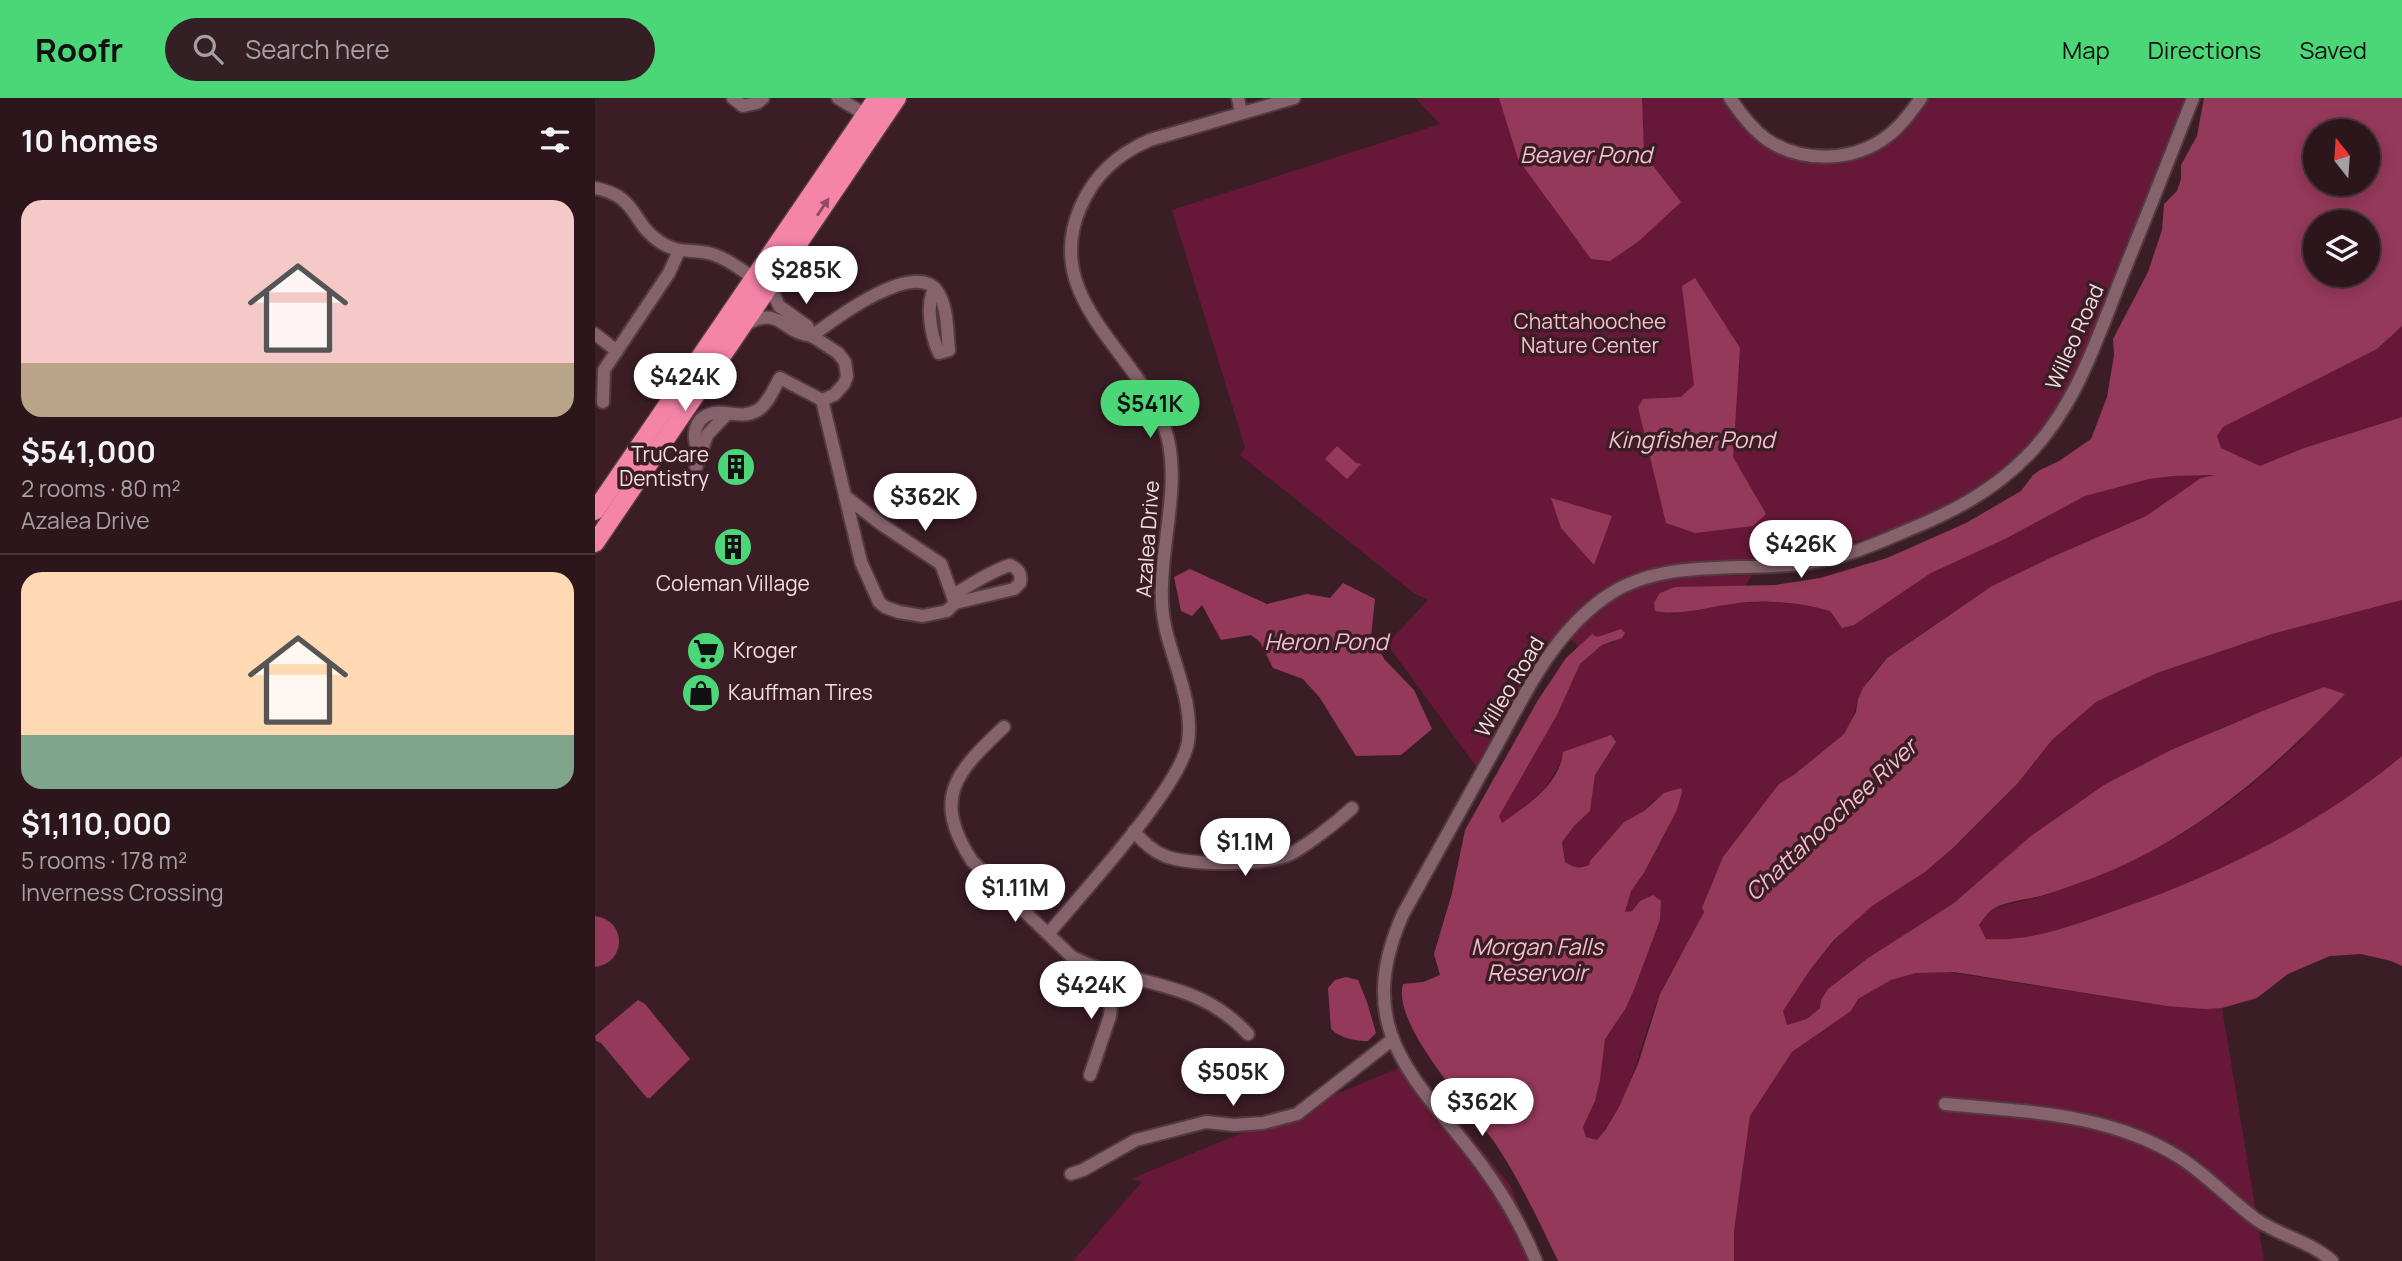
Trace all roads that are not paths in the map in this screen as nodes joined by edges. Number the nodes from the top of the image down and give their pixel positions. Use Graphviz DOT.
graph roads {
  1 [pos="733,98"];
  2 [pos="763,98"];
  3 [pos="838,98"];
  4 [pos="877,98"];
  5 [pos="897,98"];
  6 [pos="1238,98"];
  7 [pos="1294,98"];
  8 [pos="1730,98"];
  9 [pos="1921,98"];
  10 [pos="2193,98"];
  11 [pos="1241,113"];
  12 [pos="866,115"];
  13 [pos="595,188"];
  14 [pos="679,251"];
  15 [pos="754,278"];
  16 [pos="775,279"];
  17 [pos="935,288"];
  18 [pos="744,325"];
  19 [pos="595,334"];
  20 [pos="812,336"];
  21 [pos="617,351"];
  22 [pos="822,400"];
  23 [pos="603,402"];
  24 [pos="696,467"];
  25 [pos="845,496"];
  26 [pos="595,511"];
  27 [pos="595,543"];
  28 [pos="954,599"];
  29 [pos="1003,727"];
  30 [pos="1352,808"];
  31 [pos="1133,831"];
  32 [pos="1049,933"];
  33 [pos="1114,973"];
  34 [pos="1248,1034"];
  35 [pos="1393,1039"];
  36 [pos="1090,1075"];
  37 [pos="1945,1104"];
  38 [pos="1071,1174"];
  39 [pos="1536,1261"];
  40 [pos="2332,1261"];
  1 -- 2 [label="street"];
  3 -- 12 [label="street"];
  4 -- 12 [label="highway"];
  16 -- 5 [label="highway, one-way"];
  6 -- 11 [label="street"];
  7 -- 11 [label="street, Azalea Drive"];
  8 -- 9 [label="street"];
  10 -- 35 [label="street, Willeo Road"];
  11 -- 31 [label="street, Azalea Drive"];
  12 -- 15 [label="highway"];
  13 -- 14 [label="street"];
  14 -- 15 [label="street"];
  14 -- 21 [label="street"];
  15 -- 26 [label="highway"];
  16 -- 18 [label="highway"];
  16 -- 20 [label="street"];
  17 -- 20 [label="street"];
  18 -- 20 [label="street"];
  18 -- 27 [label="highway"];
  19 -- 21 [label="street"];
  20 -- 22 [label="street"];
  21 -- 23 [label="street"];
  22 -- 24 [label="street"];
  22 -- 25 [label="street"];
  25 -- 28 [label="street"];
  25 -- 28 [label="street"];
  28 -- 28 [label="street"];
  29 -- 32 [label="street"];
  30 -- 31 [label="street"];
  31 -- 32 [label="street, Azalea Drive"];
  32 -- 33 [label="street"];
  33 -- 34 [label="street"];
  33 -- 36 [label="street"];
  35 -- 38 [label="street"];
  35 -- 39 [label="street, Willeo Road"];
  37 -- 40 [label="street"];
}
